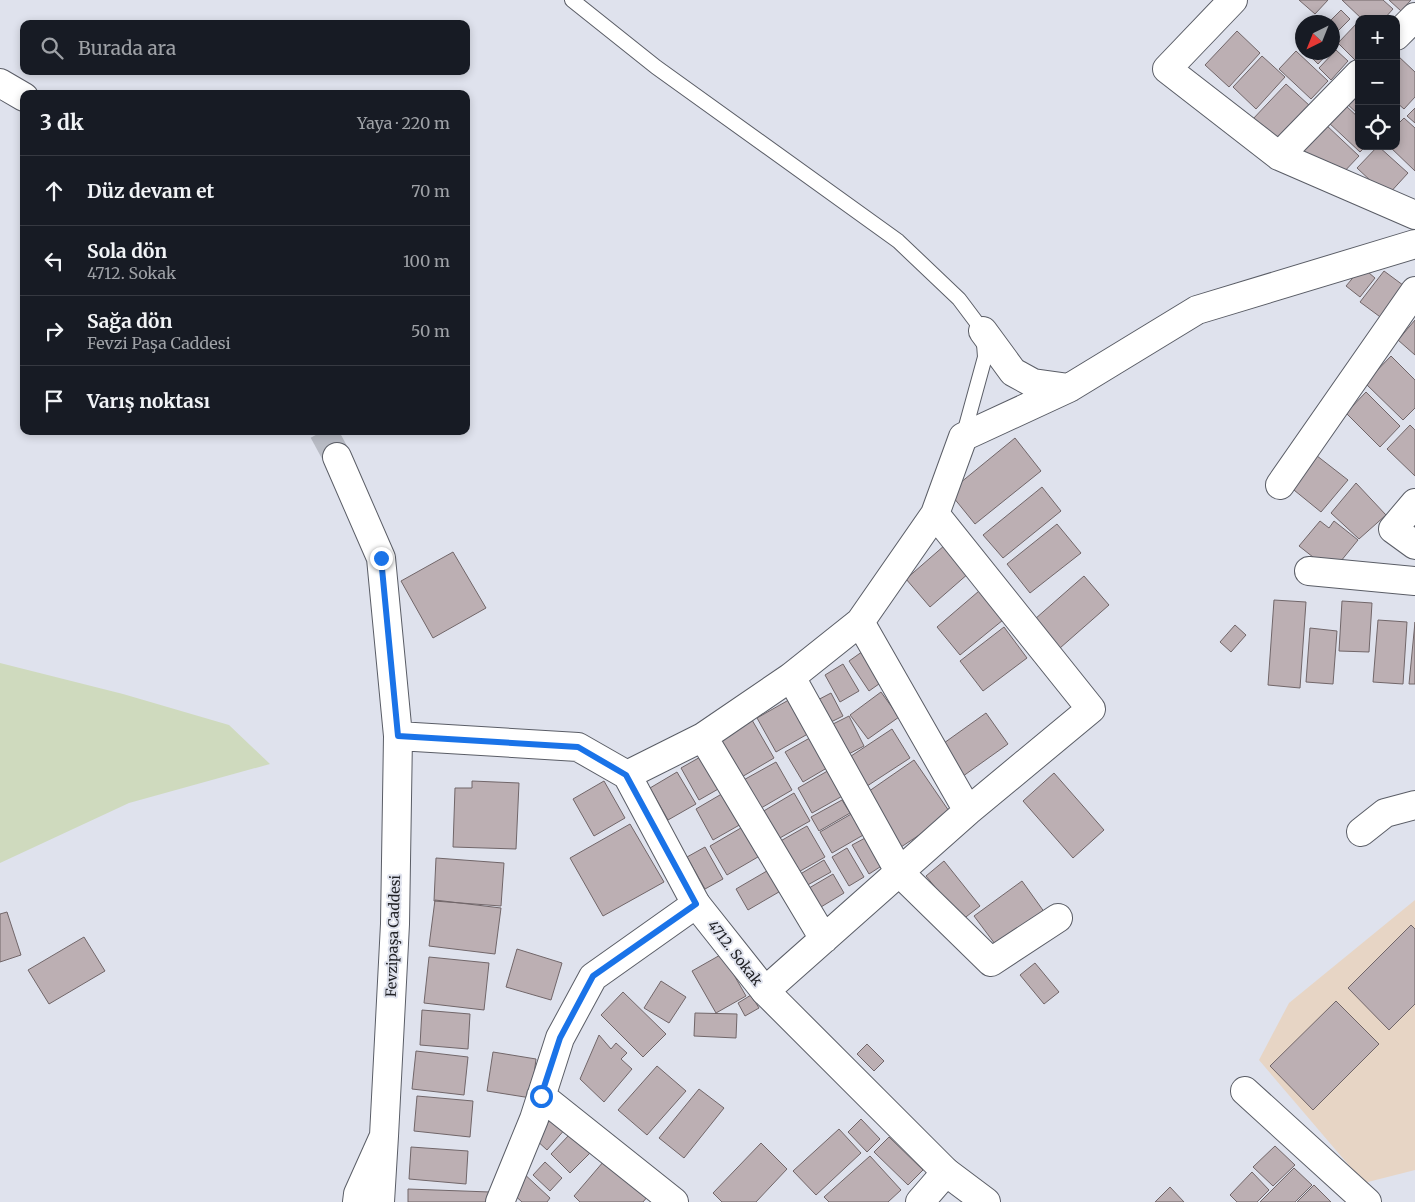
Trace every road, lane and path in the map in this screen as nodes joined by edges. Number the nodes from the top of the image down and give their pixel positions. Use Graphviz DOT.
graph roads {
  1 [pos="572,0"];
  2 [pos="1233,0"];
  3 [pos="1415,17"];
  4 [pos="1400,32"];
  5 [pos="1355,78"];
  6 [pos="0,83"];
  7 [pos="20,95"];
  8 [pos="1279,156"];
  9 [pos="1415,215"];
  10 [pos="1415,244"];
  11 [pos="1415,290"];
  12 [pos="983,331"];
  13 [pos="1069,388"];
  14 [pos="963,437"];
  15 [pos="337,457"];
  16 [pos="1280,485"];
  17 [pos="1415,503"];
  18 [pos="934,514"];
  19 [pos="1415,545"];
  20 [pos="1310,571"];
  21 [pos="1415,581"];
  22 [pos="860,622"];
  23 [pos="791,677"];
  24 [pos="398,736"];
  25 [pos="703,737"];
  26 [pos="626,775"];
  27 [pos="1415,805"];
  28 [pos="968,811"];
  29 [pos="1361,832"];
  30 [pos="900,873"];
  31 [pos="696,904"];
  32 [pos="1058,918"];
  33 [pos="824,939"];
  34 [pos="765,991"];
  35 [pos="1245,1091"];
  36 [pos="541,1096"];
  37 [pos="384,1136"];
  38 [pos="946,1172"];
  39 [pos="357,1202"];
  40 [pos="380,1202"];
  41 [pos="500,1202"];
  42 [pos="674,1202"];
  43 [pos="920,1202"];
  44 [pos="986,1202"];
  45 [pos="1367,1202"];
  1 -- 12 [label="lane"];
  2 -- 8 [label="street"];
  3 -- 4 [label="street"];
  5 -- 8 [label="street"];
  6 -- 7 [label="street"];
  8 -- 9 [label="street"];
  10 -- 13 [label="street"];
  11 -- 16 [label="street"];
  12 -- 13 [label="street"];
  12 -- 14 [label="lane"];
  13 -- 14 [label="street"];
  14 -- 18 [label="street"];
  15 -- 24 [label="street, Fevzipaşa Caddesi"];
  17 -- 19 [label="street"];
  18 -- 22 [label="street"];
  18 -- 28 [label="street"];
  20 -- 21 [label="street"];
  22 -- 23 [label="street"];
  22 -- 28 [label="street"];
  23 -- 25 [label="street"];
  23 -- 30 [label="street"];
  24 -- 26 [label="street"];
  24 -- 37 [label="street, Fevzipaşa Caddesi"];
  25 -- 26 [label="street"];
  25 -- 33 [label="street"];
  26 -- 31 [label="street, 4712. Sokak"];
  27 -- 29 [label="street"];
  28 -- 30 [label="street"];
  30 -- 32 [label="street"];
  30 -- 33 [label="street"];
  31 -- 34 [label="street, 4712. Sokak"];
  31 -- 36 [label="street"];
  33 -- 34 [label="street"];
  34 -- 38 [label="street, 4712. Sokak"];
  35 -- 45 [label="street"];
  36 -- 41 [label="street"];
  36 -- 42 [label="street"];
  37 -- 39 [label="street, Fevzipaşa Caddesi"];
  37 -- 40 [label="street, Fevzipaşa Caddesi"];
  38 -- 43 [label="street"];
  38 -- 44 [label="street, 4712. Sokak"];
}
